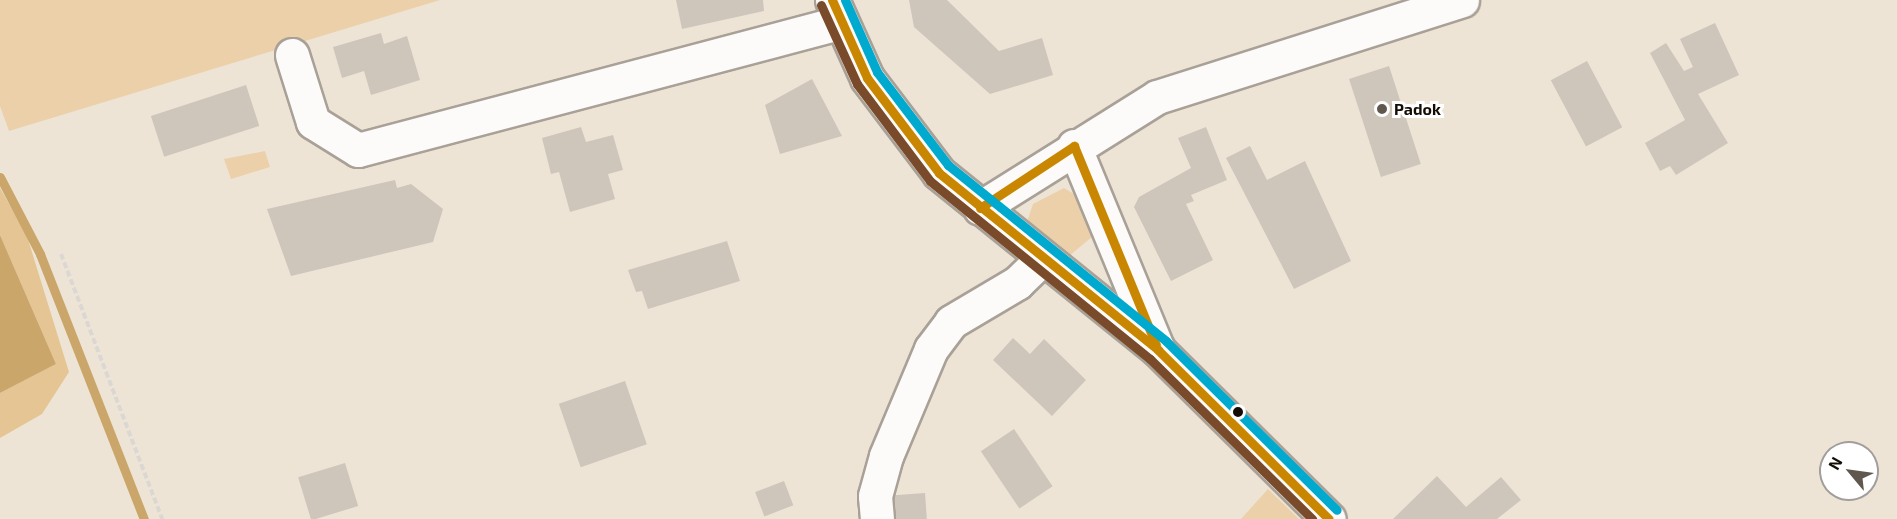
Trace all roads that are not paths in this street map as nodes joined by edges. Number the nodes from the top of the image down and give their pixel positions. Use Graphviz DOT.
graph roads {
  1 [pos="1462,0"];
  2 [pos="835,11"];
  3 [pos="292,55"];
  4 [pos="1074,146"];
  5 [pos="980,208"];
  6 [pos="1042,259"];
  7 [pos="1158,350"];
  8 [pos="877,519"];
  9 [pos="1329,519"];
  1 -- 4 [label="street"];
  2 -- 3 [label="street"];
  2 -- 5 [label="street"];
  4 -- 5 [label="street"];
  4 -- 7 [label="street"];
  5 -- 6 [label="street"];
  6 -- 7 [label="street"];
  6 -- 8 [label="street"];
  7 -- 9 [label="street"];
}
